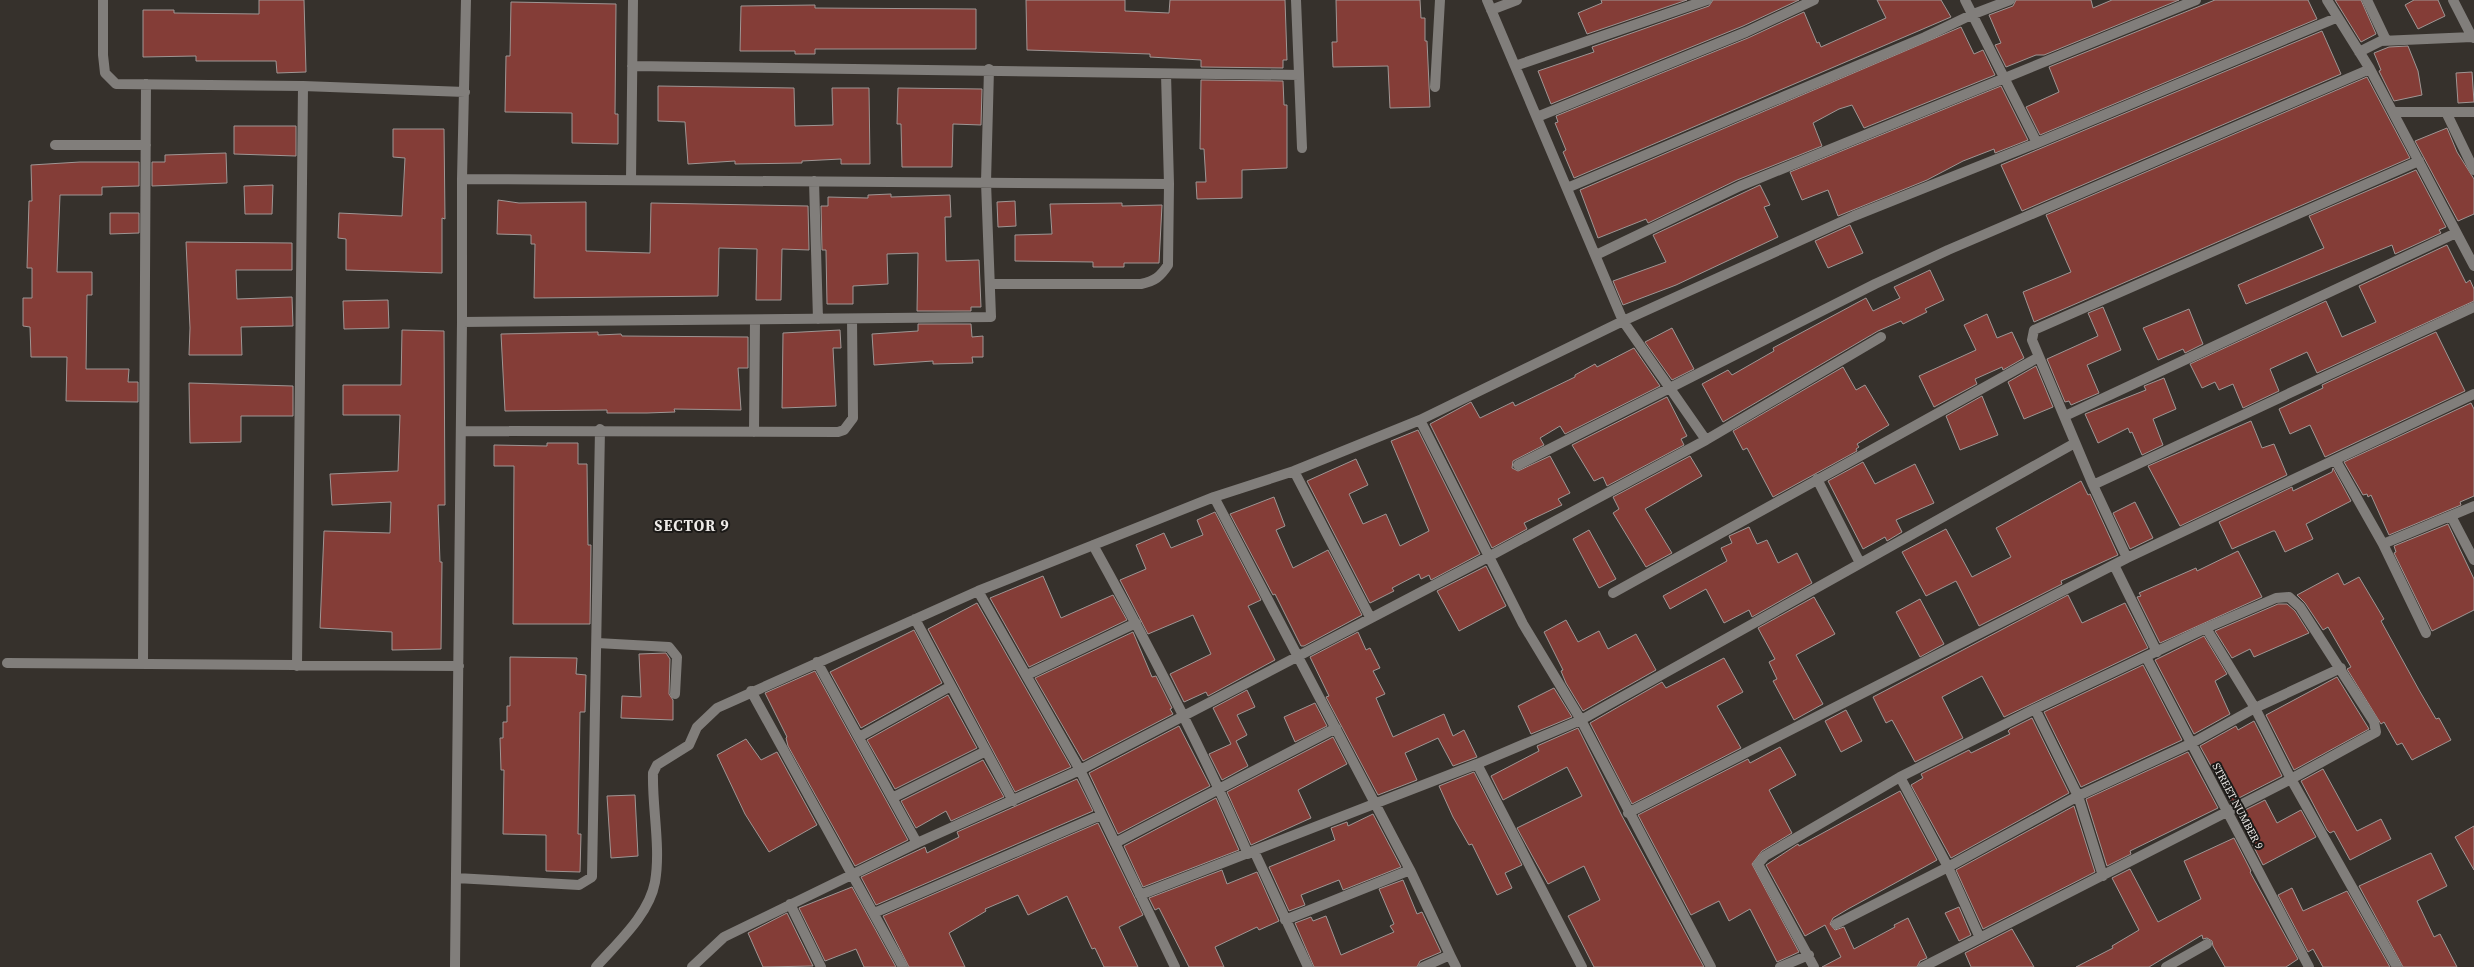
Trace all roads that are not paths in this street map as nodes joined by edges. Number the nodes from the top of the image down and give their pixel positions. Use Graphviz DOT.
graph roads {
  1 [pos="103,0"];
  2 [pos="466,0"];
  3 [pos="633,0"];
  4 [pos="1296,0"];
  5 [pos="1440,0"];
  6 [pos="1517,0"];
  7 [pos="1707,0"];
  8 [pos="1814,0"];
  9 [pos="1964,0"];
  10 [pos="2010,0"];
  11 [pos="2196,0"];
  12 [pos="2327,0"];
  13 [pos="2367,0"];
  14 [pos="2453,0"];
  15 [pos="1489,5"];
  16 [pos="1971,15"];
  17 [pos="2336,18"];
  18 [pos="2473,37"];
  19 [pos="2386,40"];
  20 [pos="2359,52"];
  21 [pos="632,66"];
  22 [pos="1515,66"];
  23 [pos="989,69"];
  24 [pos="2370,69"];
  25 [pos="1166,74"];
  26 [pos="1299,75"];
  27 [pos="2002,78"];
  28 [pos="146,84"];
  29 [pos="303,86"];
  30 [pos="1435,86"];
  31 [pos="465,92"];
  32 [pos="2394,112"];
  33 [pos="2446,112"];
  34 [pos="2474,112"];
  35 [pos="1537,117"];
  36 [pos="2037,143"];
  37 [pos="55,145"];
  38 [pos="146,145"];
  39 [pos="1302,148"];
  40 [pos="2419,161"];
  41 [pos="2474,170"];
  42 [pos="462,179"];
  43 [pos="631,180"];
  44 [pos="814,181"];
  45 [pos="986,182"];
  46 [pos="1169,184"];
  47 [pos="1567,188"];
  48 [pos="2456,232"];
  49 [pos="1596,255"];
  50 [pos="2474,266"];
  51 [pos="990,284"];
  52 [pos="2474,307"];
  53 [pos="818,319"];
  54 [pos="852,319"];
  55 [pos="755,320"];
  56 [pos="1623,321"];
  57 [pos="462,322"];
  58 [pos="1881,337"];
  59 [pos="2039,357"];
  60 [pos="1671,387"];
  61 [pos="2474,394"];
  62 [pos="2065,416"];
  63 [pos="1420,420"];
  64 [pos="600,429"];
  65 [pos="461,431"];
  66 [pos="754,432"];
  67 [pos="1706,440"];
  68 [pos="2075,443"];
  69 [pos="2336,461"];
  70 [pos="1518,465"];
  71 [pos="1294,471"];
  72 [pos="1817,479"];
  73 [pos="2093,485"];
  74 [pos="1214,498"];
  75 [pos="2474,506"];
  76 [pos="2451,516"];
  77 [pos="2383,544"];
  78 [pos="1093,545"];
  79 [pos="1490,556"];
  80 [pos="2127,558"];
  81 [pos="2474,560"];
  82 [pos="1860,563"];
  83 [pos="2114,565"];
  84 [pos="978,591"];
  85 [pos="1613,593"];
  86 [pos="1370,617"];
  87 [pos="915,619"];
  88 [pos="1136,623"];
  89 [pos="2206,628"];
  90 [pos="2426,633"];
  91 [pos="597,643"];
  92 [pos="2157,652"];
  93 [pos="1298,655"];
  94 [pos="2146,657"];
  95 [pos="817,662"];
  96 [pos="7,663"];
  97 [pos="143,664"];
  98 [pos="297,666"];
  99 [pos="459,666"];
  100 [pos="2341,668"];
  101 [pos="1027,675"];
  102 [pos="951,686"];
  103 [pos="751,691"];
  104 [pos="675,694"];
  105 [pos="2255,708"];
  106 [pos="2035,709"];
  107 [pos="1182,715"];
  108 [pos="1581,720"];
  109 [pos="1336,728"];
  110 [pos="858,737"];
  111 [pos="2192,743"];
  112 [pos="986,752"];
  113 [pos="1477,764"];
  114 [pos="1080,770"];
  115 [pos="1900,777"];
  116 [pos="2291,779"];
  117 [pos="1219,788"];
  118 [pos="2078,796"];
  119 [pos="892,798"];
  120 [pos="1013,801"];
  121 [pos="1376,803"];
  122 [pos="1628,812"];
  123 [pos="2227,812"];
  124 [pos="1101,815"];
  125 [pos="917,842"];
  126 [pos="1115,843"];
  127 [pos="1251,853"];
  128 [pos="1948,867"];
  129 [pos="1410,870"];
  130 [pos="853,874"];
  131 [pos="2103,876"];
  132 [pos="456,878"];
  133 [pos="1140,895"];
  134 [pos="790,904"];
  135 [pos="874,913"];
  136 [pos="1285,920"];
  137 [pos="1836,924"];
  138 [pos="1980,938"];
  139 [pos="2207,944"];
  140 [pos="1450,954"];
  141 [pos="1809,955"];
  142 [pos="455,967"];
  143 [pos="596,967"];
  144 [pos="692,967"];
  145 [pos="821,967"];
  146 [pos="903,967"];
  147 [pos="1175,967"];
  148 [pos="1308,967"];
  149 [pos="1423,967"];
  150 [pos="1456,967"];
  151 [pos="1582,967"];
  152 [pos="1711,967"];
  153 [pos="1780,967"];
  154 [pos="1814,967"];
  155 [pos="1923,967"];
  156 [pos="2166,967"];
  157 [pos="2309,967"];
  158 [pos="2397,967"];
  1 -- 28 [label="street"];
  2 -- 31 [label="street"];
  3 -- 21 [label="street"];
  4 -- 26 [label="street"];
  5 -- 30 [label="street"];
  6 -- 15 [label="street"];
  7 -- 22 [label="street"];
  8 -- 35 [label="street"];
  9 -- 16 [label="street"];
  10 -- 16 [label="street"];
  11 -- 27 [label="street"];
  12 -- 17 [label="street"];
  13 -- 19 [label="street"];
  14 -- 18 [label="street"];
  15 -- 22 [label="street"];
  16 -- 27 [label="street"];
  16 -- 47 [label="street"];
  17 -- 20 [label="street"];
  17 -- 36 [label="street"];
  18 -- 19 [label="street"];
  19 -- 20 [label="street"];
  20 -- 24 [label="street"];
  21 -- 23 [label="street"];
  21 -- 43 [label="street"];
  22 -- 35 [label="street"];
  23 -- 25 [label="street"];
  23 -- 45 [label="street"];
  24 -- 32 [label="street"];
  24 -- 60 [label="street"];
  25 -- 26 [label="street"];
  25 -- 46 [label="street"];
  26 -- 39 [label="street"];
  27 -- 36 [label="street"];
  27 -- 49 [label="street"];
  28 -- 29 [label="street"];
  28 -- 38 [label="street"];
  29 -- 31 [label="street"];
  29 -- 98 [label="street"];
  31 -- 42 [label="street"];
  32 -- 33 [label="street"];
  32 -- 40 [label="street"];
  33 -- 34 [label="street"];
  33 -- 41 [label="street"];
  35 -- 47 [label="street"];
  36 -- 56 [label="street"];
  37 -- 38 [label="street"];
  38 -- 97 [label="street"];
  40 -- 48 [label="street"];
  40 -- 59 [label="street"];
  42 -- 43 [label="street"];
  42 -- 57 [label="street"];
  43 -- 44 [label="street"];
  44 -- 45 [label="street"];
  44 -- 53 [label="street"];
  45 -- 46 [label="street"];
  45 -- 51 [label="street"];
  46 -- 51 [label="street"];
  47 -- 49 [label="street"];
  48 -- 50 [label="street"];
  48 -- 62 [label="street"];
  49 -- 56 [label="street"];
  51 -- 54 [label="street"];
  52 -- 73 [label="street"];
  53 -- 54 [label="street"];
  53 -- 55 [label="street"];
  54 -- 66 [label="street"];
  55 -- 57 [label="street"];
  55 -- 66 [label="street"];
  56 -- 60 [label="street"];
  56 -- 63 [label="street"];
  57 -- 65 [label="street"];
  58 -- 67 [label="street"];
  59 -- 62 [label="street"];
  59 -- 72 [label="street"];
  60 -- 67 [label="street"];
  60 -- 70 [label="street"];
  61 -- 69 [label="street"];
  62 -- 68 [label="street"];
  63 -- 71 [label="street"];
  63 -- 79 [label="street"];
  64 -- 65 [label="street"];
  64 -- 66 [label="street"];
  64 -- 91 [label="street"];
  65 -- 99 [label="street"];
  67 -- 79 [label="street"];
  68 -- 73 [label="street"];
  68 -- 82 [label="street"];
  69 -- 77 [label="street"];
  69 -- 80 [label="street"];
  71 -- 74 [label="street"];
  71 -- 86 [label="street"];
  72 -- 82 [label="street"];
  72 -- 85 [label="street"];
  73 -- 80 [label="street"];
  74 -- 78 [label="street"];
  74 -- 93 [label="street"];
  75 -- 76 [label="street"];
  76 -- 77 [label="street"];
  76 -- 81 [label="street"];
  77 -- 90 [label="street"];
  78 -- 84 [label="street"];
  78 -- 88 [label="street"];
  79 -- 86 [label="street"];
  79 -- 108 [label="street"];
  80 -- 83 [label="street"];
  82 -- 108 [label="street"];
  83 -- 92 [label="street"];
  83 -- 122 [label="street"];
  84 -- 87 [label="street"];
  84 -- 101 [label="street"];
  86 -- 93 [label="street"];
  87 -- 95 [label="street"];
  87 -- 102 [label="street"];
  88 -- 101 [label="street"];
  88 -- 107 [label="street"];
  89 -- 92 [label="street"];
  89 -- 100 [label="street"];
  89 -- 105 [label="street"];
  91 -- 104 [label="street"];
  91 -- 132 [label="street"];
  92 -- 94 [label="street"];
  93 -- 107 [label="street"];
  93 -- 109 [label="street"];
  94 -- 106 [label="street"];
  94 -- 111 [label="street, STREET NUMBER 9"];
  95 -- 103 [label="street"];
  95 -- 110 [label="street"];
  96 -- 97 [label="street"];
  97 -- 98 [label="street"];
  98 -- 99 [label="street"];
  99 -- 132 [label="street"];
  100 -- 105 [label="street"];
  100 -- 116 [label="street"];
  101 -- 114 [label="street"];
  102 -- 110 [label="street"];
  102 -- 112 [label="street"];
  103 -- 130 [label="street"];
  103 -- 143 [label="street"];
  105 -- 111 [label="street"];
  105 -- 116 [label="street"];
  106 -- 115 [label="street"];
  106 -- 118 [label="street"];
  107 -- 114 [label="street"];
  107 -- 117 [label="street"];
  108 -- 113 [label="street"];
  108 -- 122 [label="street"];
  109 -- 117 [label="street"];
  109 -- 121 [label="street"];
  110 -- 119 [label="street"];
  111 -- 118 [label="street"];
  111 -- 123 [label="street, STREET NUMBER 9"];
  112 -- 119 [label="street"];
  112 -- 120 [label="street"];
  113 -- 121 [label="street"];
  113 -- 151 [label="street"];
  114 -- 120 [label="street"];
  114 -- 124 [label="street"];
  115 -- 128 [label="street"];
  115 -- 141 [label="street"];
  116 -- 123 [label="street"];
  116 -- 158 [label="street"];
  117 -- 126 [label="street"];
  117 -- 127 [label="street"];
  118 -- 128 [label="street"];
  118 -- 131 [label="street"];
  119 -- 125 [label="street"];
  120 -- 125 [label="street"];
  121 -- 127 [label="street"];
  121 -- 129 [label="street"];
  122 -- 152 [label="street"];
  123 -- 131 [label="street"];
  123 -- 157 [label="street, STREET NUMBER 9"];
  124 -- 126 [label="street"];
  124 -- 135 [label="street"];
  125 -- 130 [label="street"];
  126 -- 133 [label="street"];
  127 -- 133 [label="street"];
  127 -- 136 [label="street"];
  128 -- 137 [label="street"];
  128 -- 138 [label="street"];
  129 -- 136 [label="street"];
  129 -- 140 [label="street"];
  130 -- 134 [label="street"];
  130 -- 135 [label="street"];
  131 -- 138 [label="street"];
  132 -- 142 [label="street"];
  133 -- 147 [label="street"];
  134 -- 144 [label="street"];
  134 -- 145 [label="street"];
  135 -- 146 [label="street"];
  136 -- 148 [label="street"];
  138 -- 155 [label="street"];
  139 -- 156 [label="street"];
  140 -- 149 [label="street"];
  140 -- 150 [label="street"];
  141 -- 153 [label="street"];
  141 -- 154 [label="street"];
}
